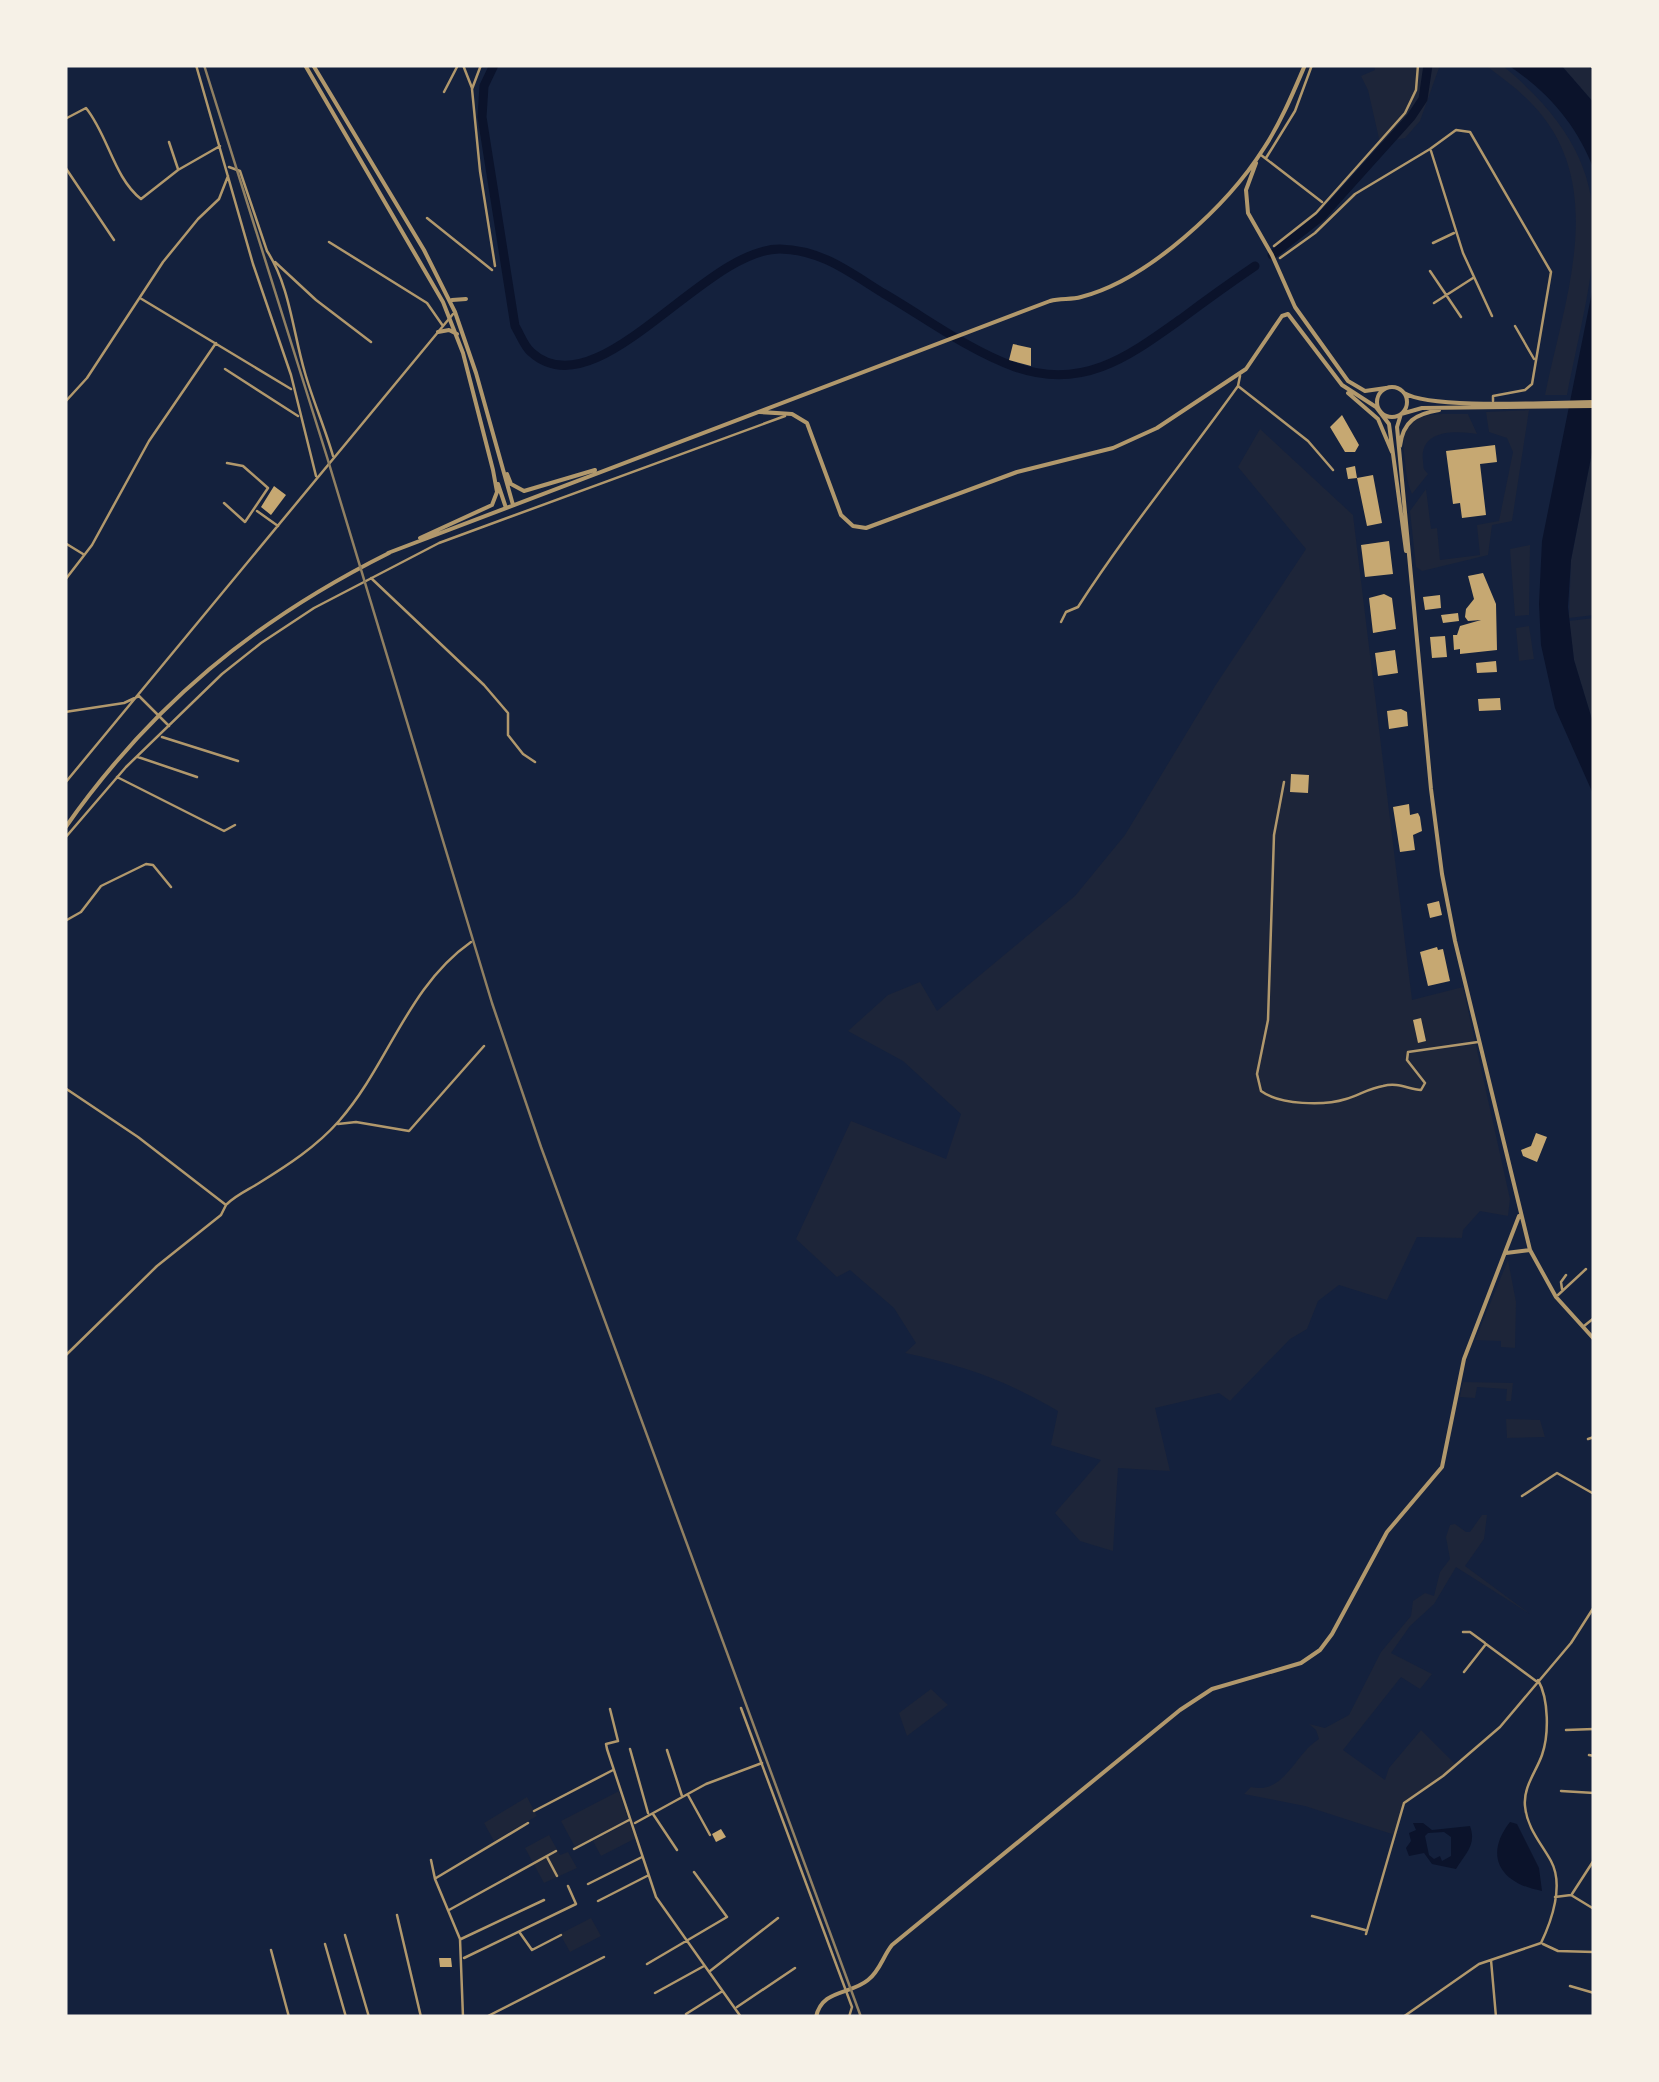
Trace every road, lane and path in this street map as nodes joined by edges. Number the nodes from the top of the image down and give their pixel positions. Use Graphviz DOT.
graph roads {
  1 [pos="196,65"];
  2 [pos="305,65"];
  3 [pos="313,65"];
  4 [pos="461,65"];
  5 [pos="482,65"];
  6 [pos="1305,65"];
  7 [pos="1312,65"];
  8 [pos="1418,65"];
  9 [pos="1589,65"];
  10 [pos="1594,70"];
  11 [pos="472,89"];
  12 [pos="444,92"];
  13 [pos="65,119"];
  14 [pos="169,142"];
  15 [pos="221,146"];
  16 [pos="1430,149"];
  17 [pos="1260,154"];
  18 [pos="1266,158"];
  19 [pos="226,165"];
  20 [pos="65,167"];
  21 [pos="178,170"];
  22 [pos="229,175"];
  23 [pos="1228,194"];
  24 [pos="1324,203"];
  25 [pos="1246,204"];
  26 [pos="427,218"];
  27 [pos="1456,232"];
  28 [pos="114,240"];
  29 [pos="329,242"];
  30 [pos="1433,243"];
  31 [pos="1274,246"];
  32 [pos="1280,258"];
  33 [pos="274,261"];
  34 [pos="1430,271"];
  35 [pos="1474,277"];
  36 [pos="1444,296"];
  37 [pos="139,297"];
  38 [pos="449,298"];
  39 [pos="466,300"];
  40 [pos="1434,304"];
  41 [pos="456,312"];
  42 [pos="1492,316"];
  43 [pos="1461,317"];
  44 [pos="450,318"];
  45 [pos="443,326"];
  46 [pos="1516,326"];
  47 [pos="438,332"];
  48 [pos="457,334"];
  49 [pos="371,342"];
  50 [pos="216,343"];
  51 [pos="1535,360"];
  52 [pos="225,369"];
  53 [pos="476,373"];
  54 [pos="1240,374"];
  55 [pos="1342,385"];
  56 [pos="1238,386"];
  57 [pos="1386,388"];
  58 [pos="294,391"];
  59 [pos="1404,393"];
  60 [pos="794,397"];
  61 [pos="65,402"];
  62 [pos="1493,403"];
  63 [pos="1594,404"];
  64 [pos="1533,405"];
  65 [pos="1450,408"];
  66 [pos="1381,411"];
  67 [pos="755,412"];
  68 [pos="792,414"];
  69 [pos="1401,414"];
  70 [pos="299,417"];
  71 [pos="1400,456"];
  72 [pos="333,458"];
  73 [pos="227,463"];
  74 [pos="605,468"];
  75 [pos="494,470"];
  76 [pos="1333,470"];
  77 [pos="1396,471"];
  78 [pos="317,478"];
  79 [pos="224,503"];
  80 [pos="513,505"];
  81 [pos="506,508"];
  82 [pos="256,510"];
  83 [pos="278,526"];
  84 [pos="65,544"];
  85 [pos="388,553"];
  86 [pos="85,554"];
  87 [pos="1407,554"];
  88 [pos="370,577"];
  89 [pos="66,578"];
  90 [pos="1060,622"];
  91 [pos="138,696"];
  92 [pos="65,712"];
  93 [pos="170,727"];
  94 [pos="161,736"];
  95 [pos="137,756"];
  96 [pos="238,761"];
  97 [pos="535,762"];
  98 [pos="117,777"];
  99 [pos="197,777"];
  100 [pos="1284,782"];
  101 [pos="65,783"];
  102 [pos="235,824"];
  103 [pos="65,828"];
  104 [pos="65,838"];
  105 [pos="171,887"];
  106 [pos="65,921"];
  107 [pos="471,942"];
  108 [pos="1480,1041"];
  109 [pos="484,1046"];
  110 [pos="65,1088"];
  111 [pos="337,1124"];
  112 [pos="226,1205"];
  113 [pos="1520,1211"];
  114 [pos="1530,1250"];
  115 [pos="1506,1254"];
  116 [pos="1586,1269"];
  117 [pos="1566,1275"];
  118 [pos="1563,1290"];
  119 [pos="1556,1297"];
  120 [pos="1594,1318"];
  121 [pos="1583,1327"];
  122 [pos="1591,1331"];
  123 [pos="1594,1340"];
  124 [pos="65,1356"];
  125 [pos="1594,1437"];
  126 [pos="1588,1439"];
  127 [pos="1594,1494"];
  128 [pos="1522,1496"];
  129 [pos="1594,1607"];
  130 [pos="1463,1632"];
  131 [pos="1486,1644"];
  132 [pos="1464,1672"];
  133 [pos="1538,1681"];
  134 [pos="610,1708"];
  135 [pos="741,1708"];
  136 [pos="1594,1729"];
  137 [pos="1566,1730"];
  138 [pos="630,1749"];
  139 [pos="667,1750"];
  140 [pos="762,1762"];
  141 [pos="614,1770"];
  142 [pos="1561,1791"];
  143 [pos="1594,1793"];
  144 [pos="685,1796"];
  145 [pos="534,1811"];
  146 [pos="650,1814"];
  147 [pos="632,1822"];
  148 [pos="528,1824"];
  149 [pos="710,1835"];
  150 [pos="574,1850"];
  151 [pos="677,1850"];
  152 [pos="556,1851"];
  153 [pos="547,1856"];
  154 [pos="643,1856"];
  155 [pos="431,1860"];
  156 [pos="1594,1860"];
  157 [pos="694,1872"];
  158 [pos="648,1875"];
  159 [pos="557,1876"];
  160 [pos="435,1879"];
  161 [pos="588,1884"];
  162 [pos="568,1886"];
  163 [pos="1571,1895"];
  164 [pos="1555,1897"];
  165 [pos="544,1900"];
  166 [pos="598,1901"];
  167 [pos="1594,1909"];
  168 [pos="448,1910"];
  169 [pos="397,1915"];
  170 [pos="1312,1916"];
  171 [pos="778,1918"];
  172 [pos="520,1931"];
  173 [pos="346,1935"];
  174 [pos="561,1935"];
  175 [pos="460,1939"];
  176 [pos="688,1941"];
  177 [pos="1541,1943"];
  178 [pos="324,1944"];
  179 [pos="271,1950"];
  180 [pos="1594,1952"];
  181 [pos="604,1957"];
  182 [pos="1490,1958"];
  183 [pos="462,1959"];
  184 [pos="646,1964"];
  185 [pos="705,1965"];
  186 [pos="795,1968"];
  187 [pos="709,1972"];
  188 [pos="1570,1986"];
  189 [pos="723,1991"];
  190 [pos="655,1993"];
  191 [pos="1594,1993"];
  192 [pos="736,2008"];
  193 [pos="686,2014"];
  194 [pos="290,2017"];
  195 [pos="346,2017"];
  196 [pos="369,2017"];
  197 [pos="421,2017"];
  198 [pos="463,2017"];
  199 [pos="486,2017"];
  200 [pos="742,2017"];
  201 [pos="816,2017"];
  202 [pos="849,2017"];
  203 [pos="1403,2017"];
  204 [pos="1496,2017"];
  1 -- 15 [label="street"];
  2 -- 44 [label="street"];
  3 -- 38 [label="street"];
  4 -- 11 [label="street"];
  4 -- 12 [label="street"];
  5 -- 11 [label="street"];
  6 -- 17 [label="street"];
  7 -- 18 [label="street"];
  8 -- 24 [label="street"];
  9 -- 10 [label="path"];
  11 -- 26 [label="street"];
  13 -- 21 [label="street"];
  14 -- 21 [label="street"];
  15 -- 19 [label="street"];
  15 -- 21 [label="street"];
  16 -- 27 [label="street"];
  16 -- 32 [label="street"];
  16 -- 51 [label="street"];
  17 -- 18 [label="street"];
  17 -- 23 [label="street"];
  17 -- 25 [label="street"];
  18 -- 24 [label="street"];
  19 -- 22 [label="street"];
  19 -- 33 [label="street"];
  20 -- 28 [label="street"];
  22 -- 37 [label="street"];
  22 -- 58 [label="street"];
  23 -- 25 [label="street"];
  23 -- 60 [label="street"];
  24 -- 31 [label="street"];
  25 -- 57 [label="street"];
  27 -- 30 [label="street"];
  27 -- 35 [label="street"];
  29 -- 45 [label="street"];
  33 -- 49 [label="street"];
  33 -- 72 [label="street"];
  34 -- 36 [label="street"];
  35 -- 36 [label="street"];
  35 -- 42 [label="street"];
  36 -- 40 [label="street"];
  36 -- 43 [label="street"];
  37 -- 50 [label="street"];
  37 -- 61 [label="street"];
  38 -- 39 [label="street"];
  38 -- 41 [label="street"];
  41 -- 44 [label="street"];
  41 -- 53 [label="street"];
  44 -- 45 [label="street"];
  44 -- 48 [label="street"];
  45 -- 47 [label="street"];
  46 -- 51 [label="street"];
  47 -- 48 [label="street"];
  47 -- 72 [label="street"];
  48 -- 75 [label="street"];
  50 -- 58 [label="street"];
  50 -- 86 [label="street"];
  51 -- 62 [label="street"];
  52 -- 70 [label="street"];
  53 -- 74 [label="street"];
  53 -- 80 [label="street"];
  54 -- 55 [label="street"];
  54 -- 56 [label="street"];
  54 -- 68 [label="street"];
  55 -- 66 [label="street"];
  55 -- 77 [label="street"];
  56 -- 76 [label="street"];
  56 -- 90 [label="street"];
  57 -- 59 [label="street"];
  57 -- 66 [label="street"];
  58 -- 70 [label="street"];
  59 -- 62 [label="street"];
  59 -- 69 [label="street"];
  60 -- 67 [label="street"];
  60 -- 68 [label="street"];
  62 -- 64 [label="street"];
  63 -- 64 [label="street"];
  64 -- 65 [label="street"];
  65 -- 69 [label="street"];
  65 -- 71 [label="street"];
  66 -- 69 [label="street"];
  66 -- 77 [label="street"];
  67 -- 68 [label="street"];
  67 -- 74 [label="street"];
  68 -- 88 [label="street"];
  69 -- 71 [label="street"];
  70 -- 78 [label="street"];
  71 -- 87 [label="street"];
  72 -- 78 [label="street"];
  73 -- 82 [label="street"];
  74 -- 80 [label="street"];
  75 -- 81 [label="street"];
  75 -- 85 [label="street"];
  77 -- 87 [label="street"];
  78 -- 83 [label="street"];
  79 -- 82 [label="street"];
  80 -- 81 [label="street"];
  81 -- 85 [label="street"];
  82 -- 83 [label="street"];
  83 -- 91 [label="street"];
  84 -- 86 [label="street"];
  85 -- 103 [label="street"];
  86 -- 89 [label="street"];
  87 -- 108 [label="street"];
  88 -- 93 [label="street"];
  88 -- 97 [label="street"];
  91 -- 92 [label="street"];
  91 -- 93 [label="street"];
  91 -- 101 [label="street"];
  93 -- 94 [label="street"];
  94 -- 95 [label="street"];
  94 -- 96 [label="street"];
  95 -- 98 [label="street"];
  95 -- 99 [label="street"];
  98 -- 102 [label="street"];
  98 -- 104 [label="street"];
  100 -- 108 [label="street"];
  105 -- 106 [label="street"];
  107 -- 111 [label="street"];
  108 -- 113 [label="street"];
  109 -- 111 [label="street"];
  110 -- 112 [label="street"];
  111 -- 112 [label="street"];
  112 -- 124 [label="street"];
  113 -- 114 [label="street"];
  113 -- 115 [label="street"];
  114 -- 115 [label="street"];
  114 -- 119 [label="street"];
  115 -- 201 [label="street"];
  116 -- 118 [label="street"];
  117 -- 118 [label="street"];
  118 -- 119 [label="street"];
  119 -- 121 [label="street"];
  120 -- 121 [label="street"];
  121 -- 122 [label="street"];
  122 -- 123 [label="street"];
  125 -- 126 [label="street"];
  127 -- 128 [label="street"];
  129 -- 133 [label="street"];
  130 -- 131 [label="street"];
  131 -- 132 [label="street"];
  131 -- 133 [label="street"];
  133 -- 164 [label="street"];
  133 -- 170 [label="street"];
  134 -- 141 [label="street"];
  135 -- 140 [label="street"];
  136 -- 137 [label="street"];
  138 -- 146 [label="street"];
  139 -- 144 [label="street"];
  140 -- 144 [label="street"];
  140 -- 202 [label="street"];
  141 -- 145 [label="street"];
  141 -- 147 [label="street"];
  142 -- 143 [label="street"];
  144 -- 146 [label="street"];
  144 -- 149 [label="street"];
  146 -- 147 [label="street"];
  146 -- 151 [label="street"];
  147 -- 150 [label="street"];
  147 -- 154 [label="street"];
  148 -- 160 [label="street"];
  152 -- 153 [label="street"];
  153 -- 159 [label="street"];
  153 -- 168 [label="street"];
  154 -- 158 [label="street"];
  154 -- 161 [label="street"];
  155 -- 160 [label="street"];
  156 -- 163 [label="street"];
  157 -- 176 [label="street"];
  158 -- 166 [label="street"];
  158 -- 176 [label="street"];
  160 -- 168 [label="street"];
  162 -- 172 [label="street"];
  163 -- 164 [label="street"];
  163 -- 167 [label="street"];
  164 -- 177 [label="street"];
  165 -- 175 [label="street"];
  168 -- 175 [label="street"];
  169 -- 197 [label="street"];
  171 -- 187 [label="street"];
  172 -- 174 [label="street"];
  172 -- 183 [label="street"];
  173 -- 196 [label="street"];
  175 -- 183 [label="street"];
  176 -- 184 [label="street"];
  176 -- 185 [label="street"];
  177 -- 180 [label="street"];
  177 -- 182 [label="street"];
  178 -- 195 [label="street"];
  179 -- 194 [label="street"];
  181 -- 199 [label="street"];
  182 -- 203 [label="street"];
  182 -- 204 [label="street"];
  183 -- 198 [label="street"];
  185 -- 187 [label="street"];
  185 -- 190 [label="street"];
  186 -- 192 [label="street"];
  187 -- 189 [label="street"];
  188 -- 191 [label="street"];
  189 -- 192 [label="street"];
  189 -- 193 [label="street"];
  192 -- 200 [label="street"];
}
